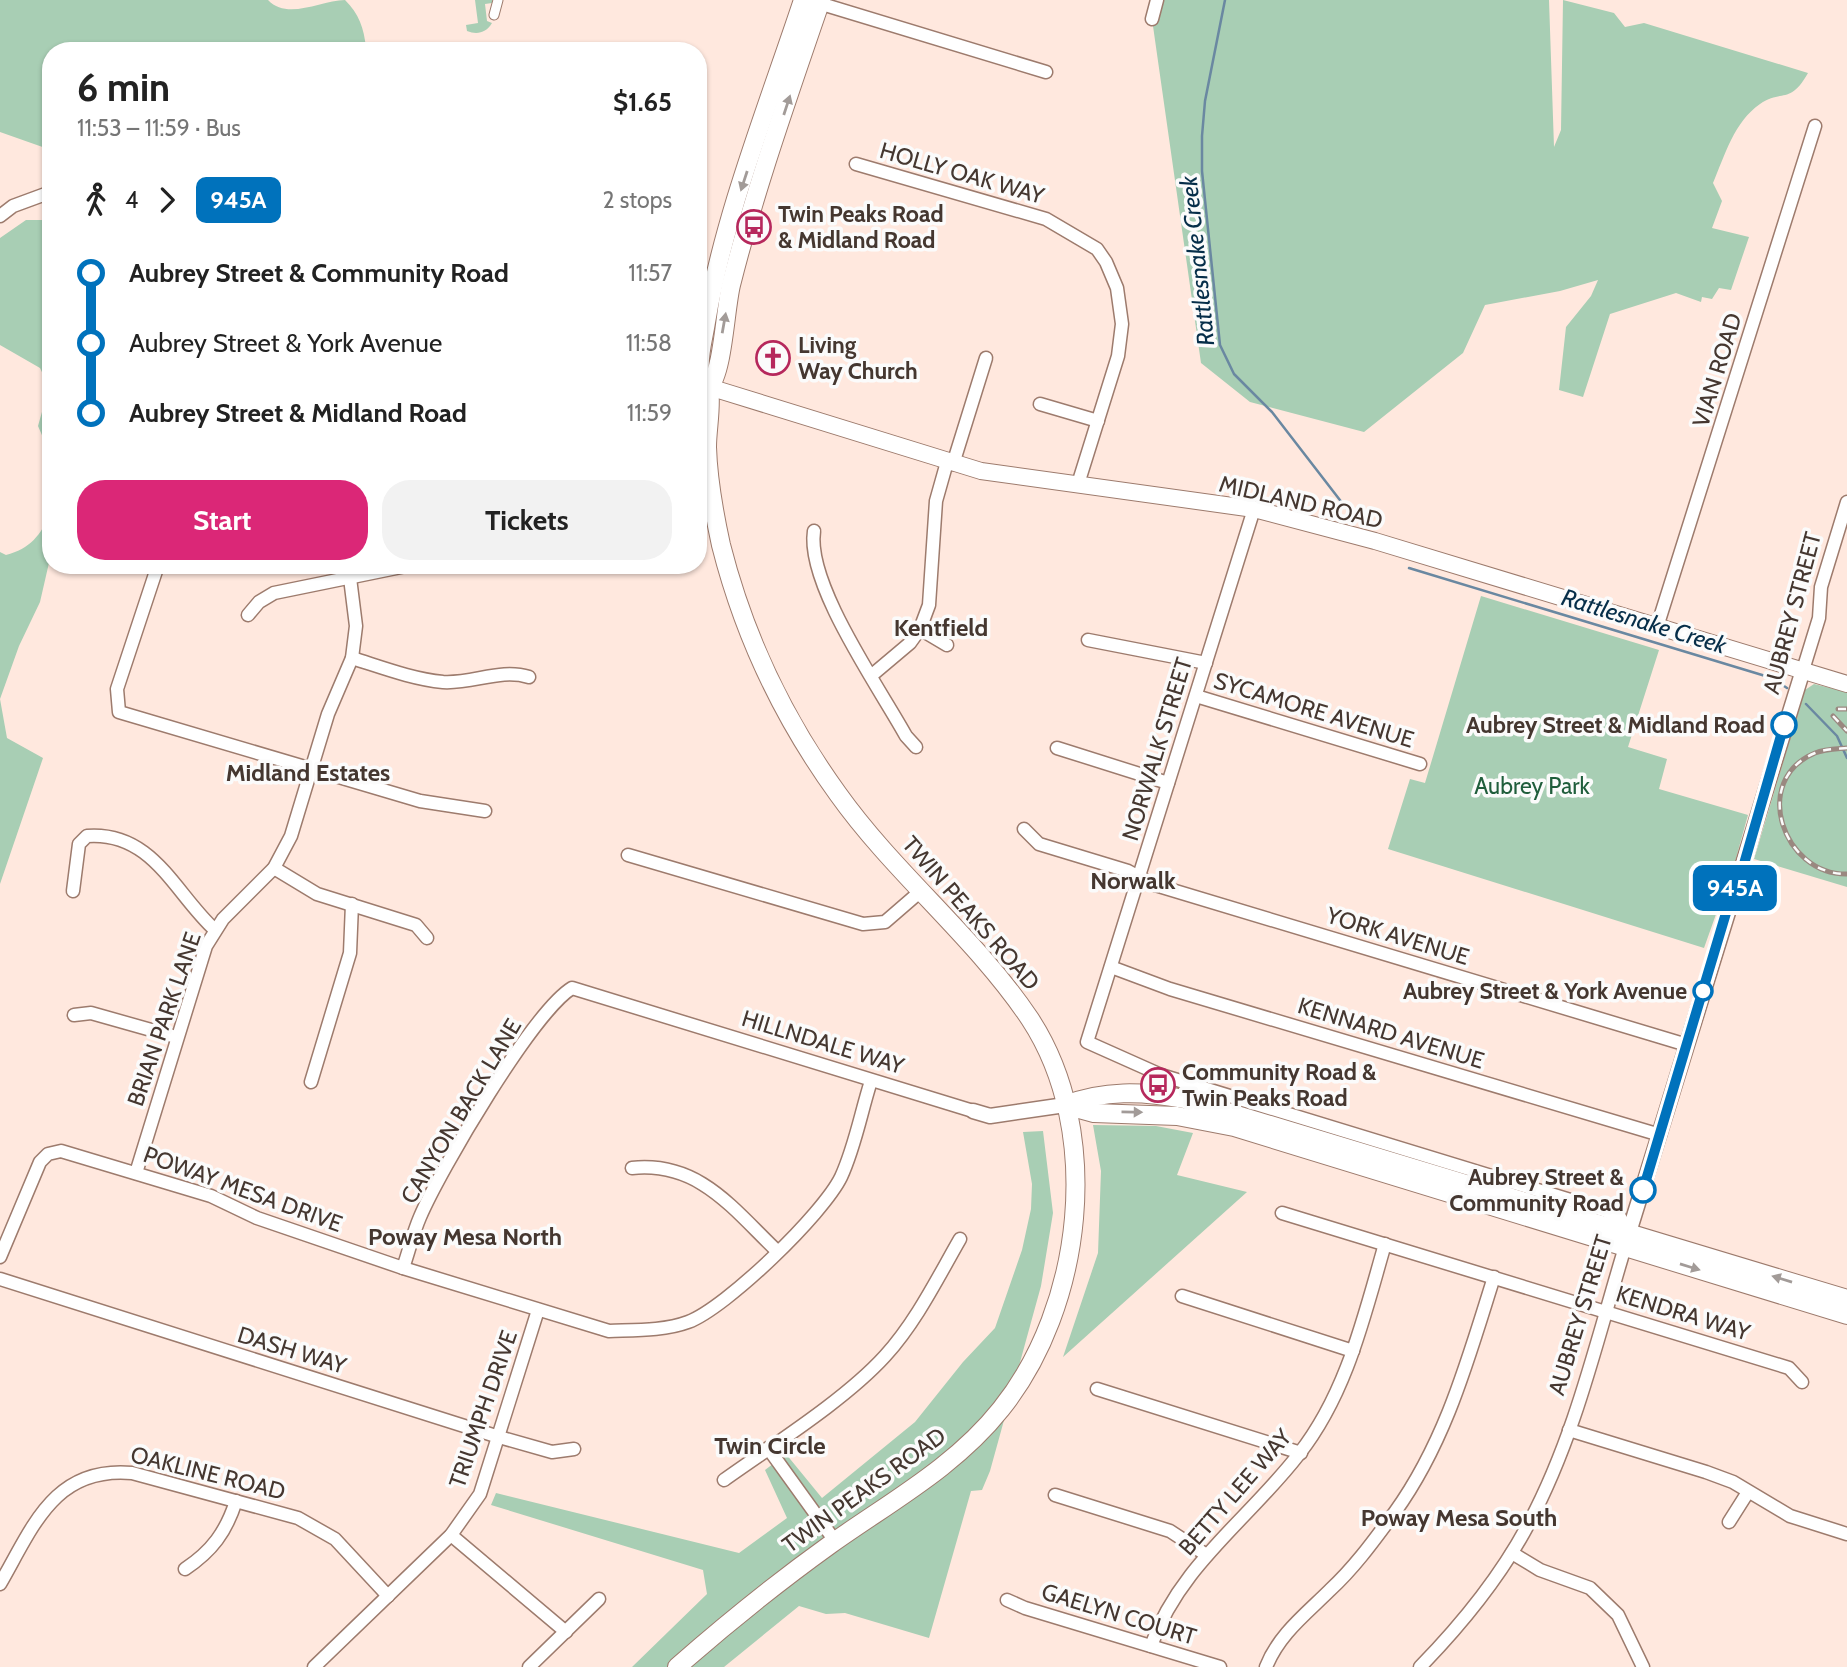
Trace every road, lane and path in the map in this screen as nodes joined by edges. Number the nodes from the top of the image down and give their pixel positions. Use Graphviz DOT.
graph roads {
  1 [pos="498,0"];
  2 [pos="1157,0"];
  3 [pos="813,1"];
  4 [pos="494,15"];
  5 [pos="1152,19"];
  6 [pos="1046,72"];
  7 [pos="1815,126"];
  8 [pos="856,164"];
  9 [pos="42,195"];
  10 [pos="0,216"];
  11 [pos="707,330"];
  12 [pos="986,358"];
  13 [pos="707,387"];
  14 [pos="1040,404"];
  15 [pos="1098,421"];
  16 [pos="707,449"];
  17 [pos="950,463"];
  18 [pos="1078,484"];
  19 [pos="1847,502"];
  20 [pos="1254,509"];
  21 [pos="814,531"];
  22 [pos="155,574"];
  23 [pos="369,574"];
  24 [pos="350,578"];
  25 [pos="248,615"];
  26 [pos="1657,626"];
  27 [pos="920,629"];
  28 [pos="1088,640"];
  29 [pos="947,645"];
  30 [pos="352,658"];
  31 [pos="1206,663"];
  32 [pos="1803,670"];
  33 [pos="872,675"];
  34 [pos="529,677"];
  35 [pos="1847,684"];
  36 [pos="1196,696"];
  37 [pos="916,747"];
  38 [pos="1057,748"];
  39 [pos="1420,764"];
  40 [pos="312,768"];
  41 [pos="1168,783"];
  42 [pos="485,811"];
  43 [pos="1024,829"];
  44 [pos="628,855"];
  45 [pos="274,868"];
  46 [pos="1139,878"];
  47 [pos="922,890"];
  48 [pos="73,891"];
  49 [pos="352,904"];
  50 [pos="215,930"];
  51 [pos="427,938"];
  52 [pos="1111,967"];
  53 [pos="572,988"];
  54 [pos="74,1015"];
  55 [pos="176,1037"];
  56 [pos="1687,1045"];
  57 [pos="871,1080"];
  58 [pos="312,1082"];
  59 [pos="1065,1105"];
  60 [pos="973,1111"];
  61 [pos="1660,1135"];
  62 [pos="632,1168"];
  63 [pos="136,1173"];
  64 [pos="1282,1213"];
  65 [pos="960,1239"];
  66 [pos="1627,1240"];
  67 [pos="1385,1244"];
  68 [pos="777,1251"];
  69 [pos="0,1257"];
  70 [pos="403,1268"];
  71 [pos="1494,1277"];
  72 [pos="0,1279"];
  73 [pos="1182,1296"];
  74 [pos="1847,1299"];
  75 [pos="538,1310"];
  76 [pos="1605,1312"];
  77 [pos="1847,1315"];
  78 [pos="1353,1351"];
  79 [pos="1802,1382"];
  80 [pos="1097,1389"];
  81 [pos="1569,1430"];
  82 [pos="499,1437"];
  83 [pos="768,1448"];
  84 [pos="574,1449"];
  85 [pos="1301,1453"];
  86 [pos="724,1480"];
  87 [pos="1748,1492"];
  88 [pos="1055,1494"];
  89 [pos="236,1501"];
  90 [pos="1729,1522"];
  91 [pos="1847,1534"];
  92 [pos="451,1535"];
  93 [pos="835,1541"];
  94 [pos="1512,1553"];
  95 [pos="1205,1554"];
  96 [pos="185,1569"];
  97 [pos="0,1584"];
  98 [pos="388,1596"];
  99 [pos="599,1599"];
  100 [pos="1007,1600"];
  101 [pos="566,1632"];
  102 [pos="1151,1646"];
  103 [pos="314,1667"];
  104 [pos="529,1667"];
  105 [pos="677,1667"];
  106 [pos="1220,1667"];
  107 [pos="1266,1667"];
  108 [pos="1420,1667"];
  109 [pos="1643,1667"];
  1 -- 4 [label="street"];
  2 -- 5 [label="street"];
  3 -- 6 [label="street"];
  3 -- 11 [label="main road, TWIN PEAKS ROAD"];
  7 -- 26 [label="street, VIAN ROAD"];
  8 -- 15 [label="street, HOLLY OAK WAY"];
  9 -- 10 [label="street"];
  12 -- 17 [label="street"];
  13 -- 17 [label="main road, MIDLAND ROAD"];
  14 -- 15 [label="street"];
  15 -- 18 [label="street, HOLLY OAK WAY"];
  16 -- 47 [label="main road, TWIN PEAKS ROAD"];
  17 -- 18 [label="main road, MIDLAND ROAD"];
  17 -- 27 [label="street"];
  18 -- 20 [label="main road, MIDLAND ROAD"];
  19 -- 32 [label="street, AUBREY STREET"];
  20 -- 26 [label="main road, MIDLAND ROAD"];
  20 -- 31 [label="street, NORWALK STREET"];
  21 -- 33 [label="street"];
  22 -- 40 [label="street"];
  23 -- 24 [label="street"];
  24 -- 25 [label="street"];
  24 -- 30 [label="street, BRIAN PARK LANE"];
  26 -- 32 [label="main road, MIDLAND ROAD"];
  27 -- 29 [label="street"];
  27 -- 33 [label="street"];
  28 -- 31 [label="street"];
  30 -- 34 [label="street"];
  30 -- 40 [label="street, BRIAN PARK LANE"];
  31 -- 36 [label="street, NORWALK STREET"];
  32 -- 35 [label="main road, MIDLAND ROAD"];
  32 -- 56 [label="street, AUBREY STREET"];
  33 -- 37 [label="street"];
  36 -- 39 [label="street, SYCAMORE AVENUE"];
  36 -- 41 [label="street, NORWALK STREET"];
  38 -- 41 [label="street"];
  40 -- 42 [label="street"];
  40 -- 45 [label="street, BRIAN PARK LANE"];
  41 -- 46 [label="street, NORWALK STREET"];
  43 -- 46 [label="street, YORK AVENUE"];
  44 -- 47 [label="street"];
  45 -- 49 [label="street"];
  45 -- 50 [label="street, BRIAN PARK LANE"];
  46 -- 52 [label="street, NORWALK STREET"];
  46 -- 56 [label="street, YORK AVENUE"];
  47 -- 59 [label="main road, TWIN PEAKS ROAD"];
  48 -- 50 [label="street"];
  49 -- 51 [label="street"];
  49 -- 58 [label="street"];
  50 -- 55 [label="street, BRIAN PARK LANE"];
  52 -- 61 [label="street, KENNARD AVENUE"];
  52 -- 66 [label="street, NORWALK STREET"];
  53 -- 57 [label="street, HILLNDALE WAY"];
  53 -- 70 [label="street, CANYON BACK LANE"];
  54 -- 55 [label="street"];
  55 -- 63 [label="street, BRIAN PARK LANE"];
  56 -- 61 [label="street, AUBREY STREET"];
  57 -- 60 [label="street, HILLNDALE WAY"];
  57 -- 68 [label="street, POWAY MESA DRIVE"];
  59 -- 60 [label="street, HILLNDALE WAY"];
  59 -- 66 [label="main road"];
  59 -- 93 [label="main road, TWIN PEAKS ROAD"];
  61 -- 66 [label="street, AUBREY STREET"];
  62 -- 68 [label="street"];
  63 -- 69 [label="street, POWAY MESA DRIVE"];
  63 -- 70 [label="street, POWAY MESA DRIVE"];
  64 -- 67 [label="street, KENDRA WAY"];
  65 -- 83 [label="street"];
  74 -- 66 [label="main road, one-way"];
  66 -- 76 [label="street, AUBREY STREET"];
  66 -- 77 [label="main road, one-way"];
  67 -- 71 [label="street, KENDRA WAY"];
  67 -- 78 [label="street, BETTY LEE WAY"];
  68 -- 75 [label="street, POWAY MESA DRIVE"];
  70 -- 75 [label="street, POWAY MESA DRIVE"];
  71 -- 76 [label="street, KENDRA WAY"];
  71 -- 107 [label="street"];
  72 -- 82 [label="street, DASH WAY"];
  73 -- 78 [label="street"];
  75 -- 82 [label="street, TRIUMPH DRIVE"];
  76 -- 79 [label="street, KENDRA WAY"];
  76 -- 81 [label="street, AUBREY STREET"];
  78 -- 85 [label="street, BETTY LEE WAY"];
  80 -- 85 [label="street"];
  81 -- 87 [label="street"];
  81 -- 94 [label="street, AUBREY STREET"];
  82 -- 84 [label="street, DASH WAY"];
  82 -- 92 [label="street, TRIUMPH DRIVE"];
  83 -- 86 [label="street"];
  83 -- 93 [label="street"];
  85 -- 95 [label="street, BETTY LEE WAY"];
  87 -- 90 [label="street"];
  87 -- 91 [label="street"];
  88 -- 95 [label="street"];
  89 -- 96 [label="street"];
  89 -- 97 [label="street, OAKLINE ROAD"];
  89 -- 98 [label="street, OAKLINE ROAD"];
  92 -- 98 [label="street, TRIUMPH DRIVE"];
  92 -- 101 [label="street"];
  93 -- 105 [label="main road, TWIN PEAKS ROAD"];
  94 -- 108 [label="street, AUBREY STREET"];
  94 -- 109 [label="street"];
  95 -- 102 [label="street, BETTY LEE WAY"];
  98 -- 103 [label="street, TRIUMPH DRIVE"];
  99 -- 101 [label="street"];
  100 -- 102 [label="street, GAELYN COURT"];
  101 -- 104 [label="street"];
  102 -- 106 [label="street, GAELYN COURT"];
}
